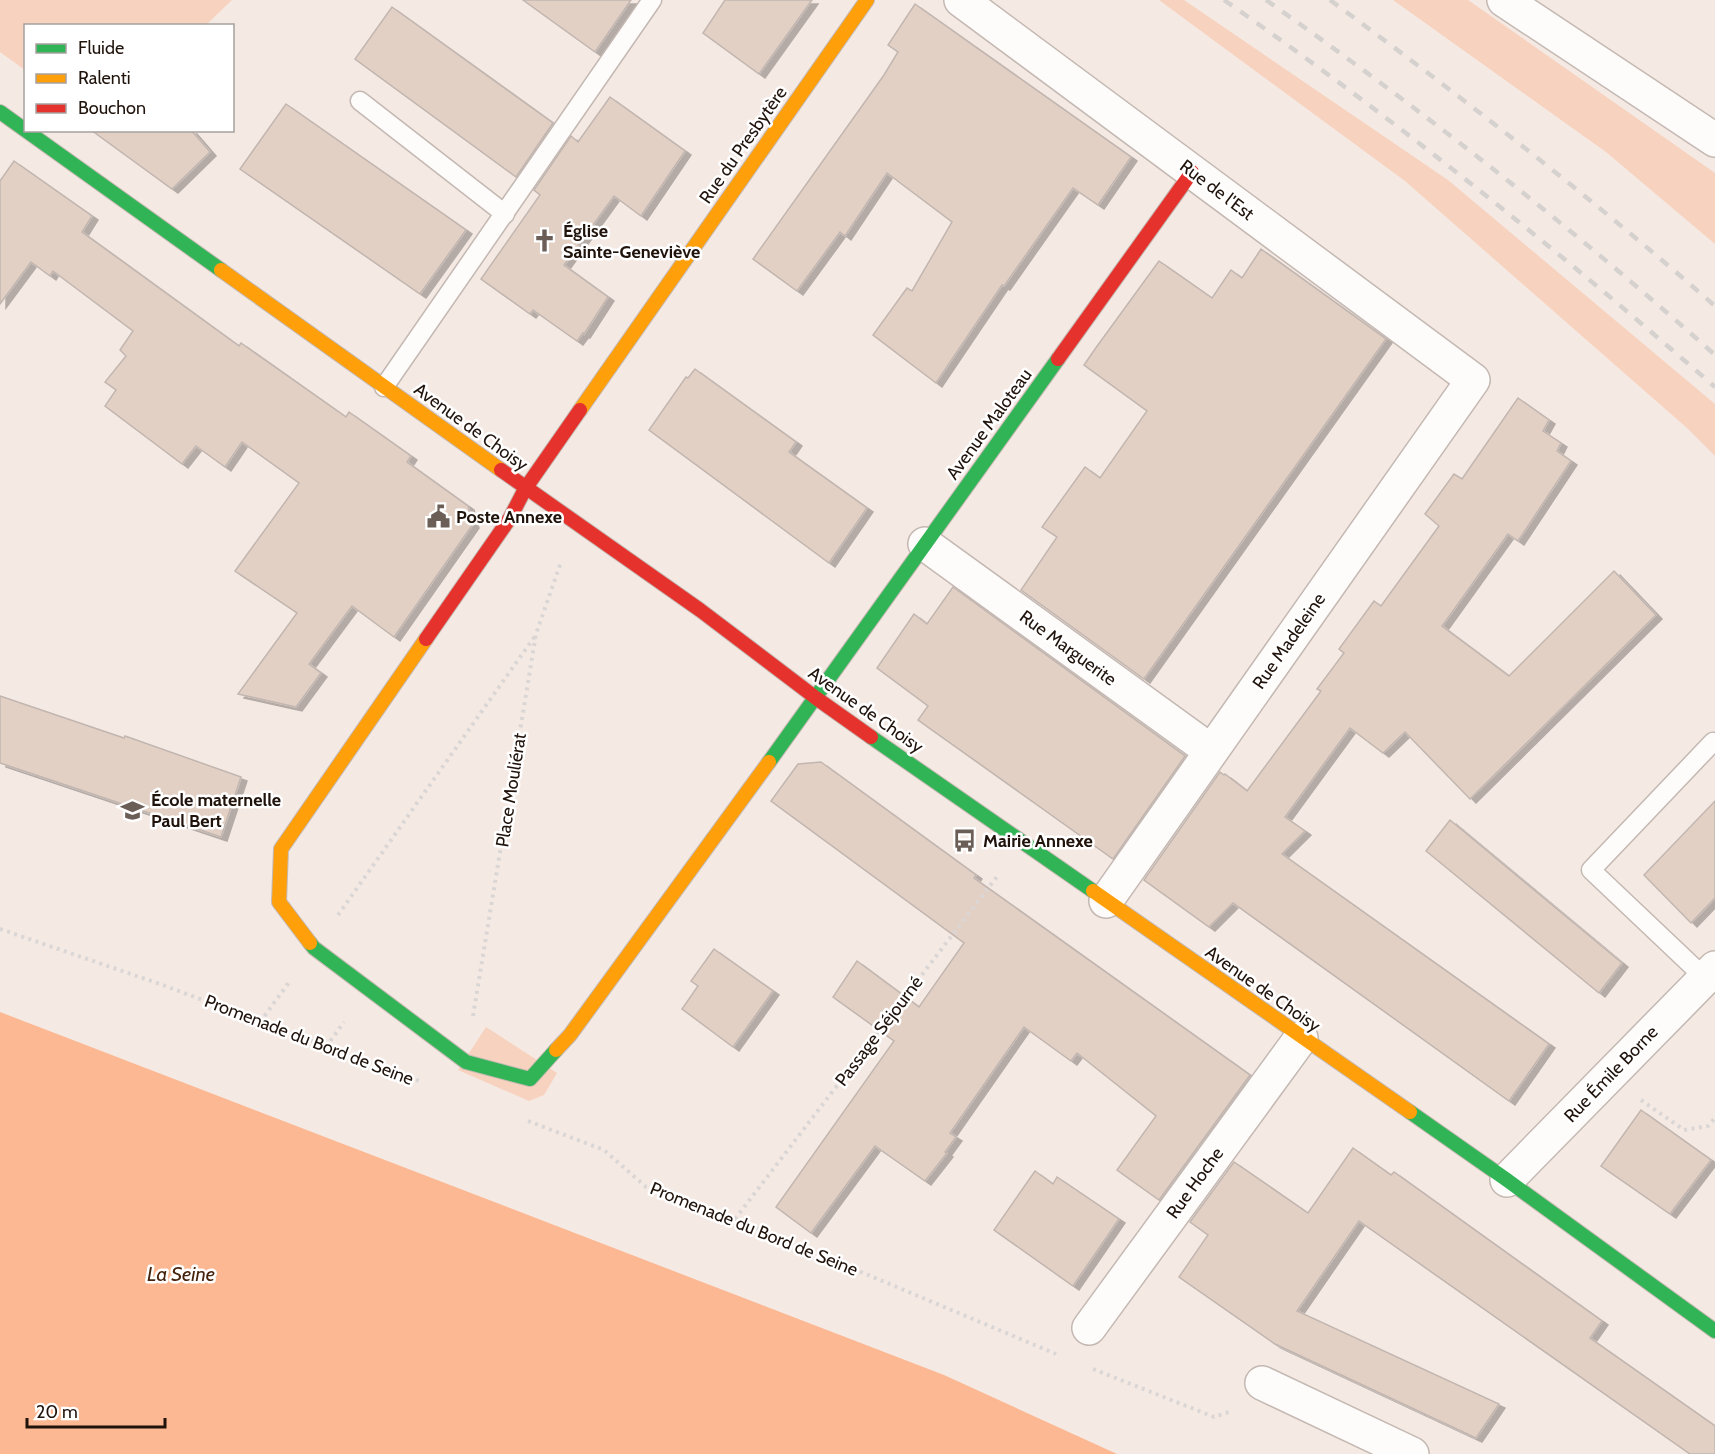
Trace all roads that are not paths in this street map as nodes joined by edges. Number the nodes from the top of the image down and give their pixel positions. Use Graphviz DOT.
graph roads {
  1 [pos="652,0"];
  2 [pos="867,0"];
  3 [pos="961,0"];
  4 [pos="1504,0"];
  5 [pos="360,101"];
  6 [pos="0,112"];
  7 [pos="24,129"];
  8 [pos="28,132"];
  9 [pos="1715,140"];
  10 [pos="1191,172"];
  11 [pos="505,214"];
  12 [pos="1473,380"];
  13 [pos="384,387"];
  14 [pos="525,489"];
  15 [pos="925,544"];
  16 [pos="816,698"];
  17 [pos="1715,743"];
  18 [pos="1211,752"];
  19 [pos="1106,901"];
  20 [pos="1710,973"];
  21 [pos="1300,1038"];
  22 [pos="466,1062"];
  23 [pos="1507,1180"];
  24 [pos="1089,1328"];
  25 [pos="1715,1331"];
  26 [pos="1267,1386"];
  27 [pos="1412,1454"];
  1 -- 11 [label="lane"];
  2 -- 14 [label="street, Rue du Presbytère"];
  3 -- 10 [label="street, Rue de l'Est"];
  4 -- 9 [label="street"];
  5 -- 11 [label="lane"];
  6 -- 7 [label="street, Avenue de Choisy"];
  8 -- 13 [label="street, Avenue de Choisy"];
  10 -- 12 [label="street, Rue de l'Est"];
  10 -- 15 [label="street, Avenue Maloteau"];
  11 -- 13 [label="lane"];
  12 -- 18 [label="street, Rue Madeleine"];
  13 -- 14 [label="street, Avenue de Choisy"];
  14 -- 16 [label="street, Avenue de Choisy"];
  14 -- 22 [label="street, Rue du Presbytère"];
  15 -- 16 [label="street, Avenue Maloteau"];
  15 -- 18 [label="street, Rue Marguerite"];
  16 -- 19 [label="street, Avenue de Choisy"];
  16 -- 22 [label="street, Avenue Maloteau"];
  17 -- 20 [label="lane"];
  18 -- 19 [label="street, Rue Madeleine"];
  19 -- 21 [label="street, Avenue de Choisy"];
  20 -- 23 [label="street, Rue Émile Borne"];
  21 -- 23 [label="street, Avenue de Choisy"];
  21 -- 24 [label="street, Rue Hoche"];
  23 -- 25 [label="street, Avenue de Choisy"];
  26 -- 27 [label="street"];
}
